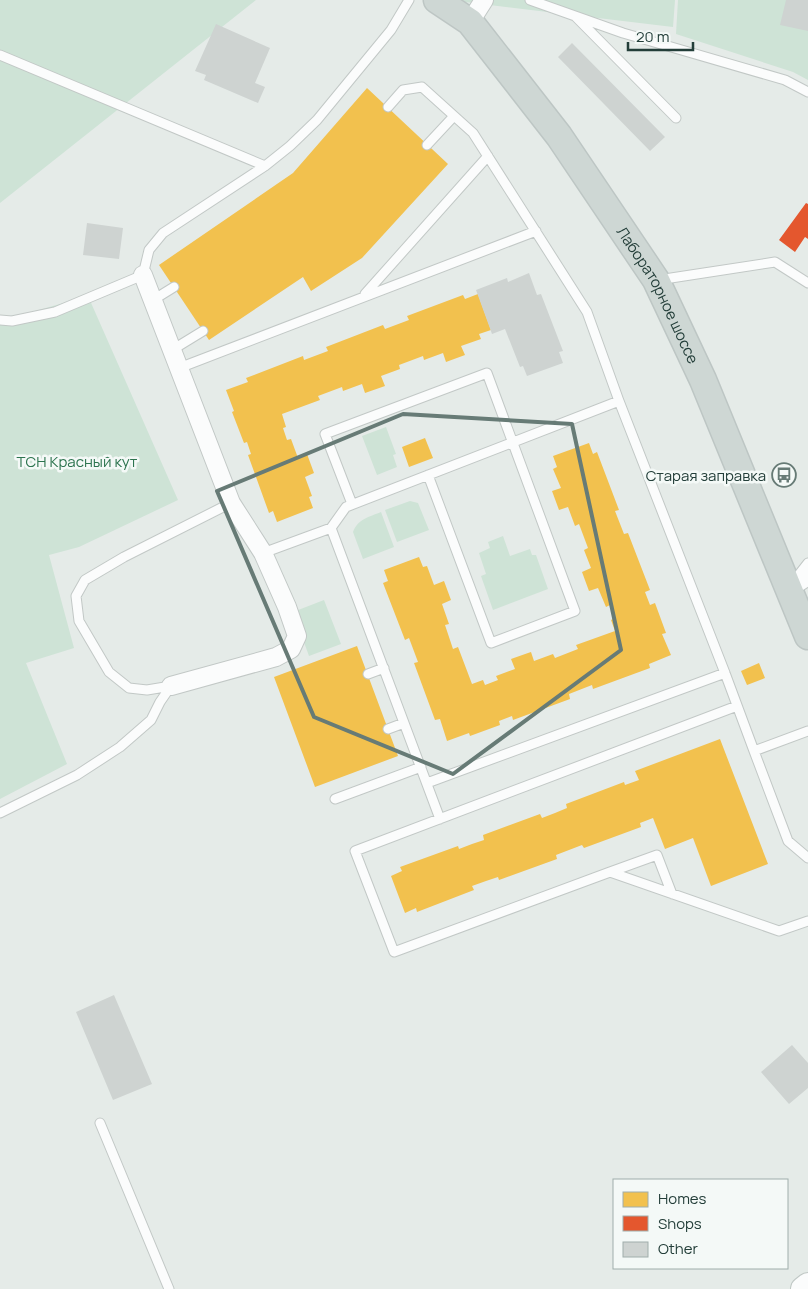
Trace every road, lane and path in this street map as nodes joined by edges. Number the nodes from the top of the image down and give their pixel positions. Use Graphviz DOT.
graph roads {
  1 [pos="409,0"];
  2 [pos="437,0"];
  3 [pos="484,0"];
  4 [pos="530,0"];
  5 [pos="574,15"];
  6 [pos="470,22"];
  7 [pos="0,55"];
  8 [pos="808,92"];
  9 [pos="388,107"];
  10 [pos="454,116"];
  11 [pos="676,118"];
  12 [pos="427,144"];
  13 [pos="488,156"];
  14 [pos="265,166"];
  15 [pos="536,231"];
  16 [pos="143,275"];
  17 [pos="656,280"];
  18 [pos="808,283"];
  19 [pos="174,287"];
  20 [pos="363,297"];
  21 [pos="153,300"];
  22 [pos="0,320"];
  23 [pos="203,331"];
  24 [pos="172,350"];
  25 [pos="179,368"];
  26 [pos="619,401"];
  27 [pos="512,442"];
  28 [pos="428,475"];
  29 [pos="231,502"];
  30 [pos="352,504"];
  31 [pos="331,528"];
  32 [pos="263,553"];
  33 [pos="808,564"];
  34 [pos="798,582"];
  35 [pos="808,636"];
  36 [pos="384,668"];
  37 [pos="725,673"];
  38 [pos="368,674"];
  39 [pos="171,686"];
  40 [pos="738,706"];
  41 [pos="404,723"];
  42 [pos="388,729"];
  43 [pos="808,731"];
  44 [pos="754,750"];
  45 [pos="421,767"];
  46 [pos="427,783"];
  47 [pos="335,798"];
  48 [pos="0,813"];
  49 [pos="440,818"];
  50 [pos="808,858"];
  51 [pos="610,872"];
  52 [pos="672,894"];
  53 [pos="808,921"];
  54 [pos="100,1123"];
  55 [pos="808,1285"];
  56 [pos="169,1289"];
  57 [pos="802,1289"];
  1 -- 14 [label="lane"];
  2 -- 6 [label="main road, Лабораторное шоссе"];
  3 -- 6 [label="street"];
  4 -- 5 [label="lane"];
  5 -- 8 [label="lane"];
  5 -- 11 [label="lane"];
  6 -- 17 [label="main road, Лабораторное шоссе"];
  7 -- 14 [label="lane"];
  9 -- 10 [label="lane"];
  10 -- 12 [label="lane"];
  10 -- 13 [label="lane"];
  13 -- 15 [label="lane"];
  13 -- 20 [label="lane"];
  14 -- 16 [label="lane"];
  15 -- 20 [label="lane"];
  15 -- 26 [label="lane"];
  16 -- 21 [label="street"];
  16 -- 22 [label="lane"];
  17 -- 18 [label="lane"];
  17 -- 34 [label="main road, Лабораторное шоссе"];
  19 -- 21 [label="lane"];
  20 -- 25 [label="lane"];
  21 -- 24 [label="street"];
  23 -- 24 [label="lane"];
  24 -- 25 [label="street"];
  25 -- 29 [label="street"];
  26 -- 27 [label="lane"];
  26 -- 37 [label="lane"];
  27 -- 28 [label="lane"];
  27 -- 28 [label="lane"];
  27 -- 30 [label="lane"];
  28 -- 30 [label="lane"];
  29 -- 32 [label="street"];
  29 -- 39 [label="lane"];
  30 -- 31 [label="lane"];
  31 -- 32 [label="lane"];
  31 -- 36 [label="lane"];
  32 -- 39 [label="street"];
  33 -- 34 [label="lane"];
  34 -- 35 [label="main road, Лабораторное шоссе"];
  36 -- 38 [label="lane"];
  36 -- 41 [label="lane"];
  37 -- 40 [label="lane"];
  37 -- 46 [label="lane"];
  39 -- 48 [label="lane"];
  40 -- 44 [label="lane"];
  40 -- 49 [label="lane"];
  41 -- 42 [label="lane"];
  41 -- 45 [label="lane"];
  43 -- 44 [label="lane"];
  44 -- 50 [label="lane"];
  45 -- 46 [label="lane"];
  45 -- 47 [label="lane"];
  46 -- 49 [label="lane"];
  49 -- 51 [label="lane"];
  51 -- 52 [label="lane"];
  51 -- 52 [label="lane"];
  52 -- 53 [label="lane"];
  54 -- 56 [label="lane"];
  55 -- 57 [label="main road"];
}
